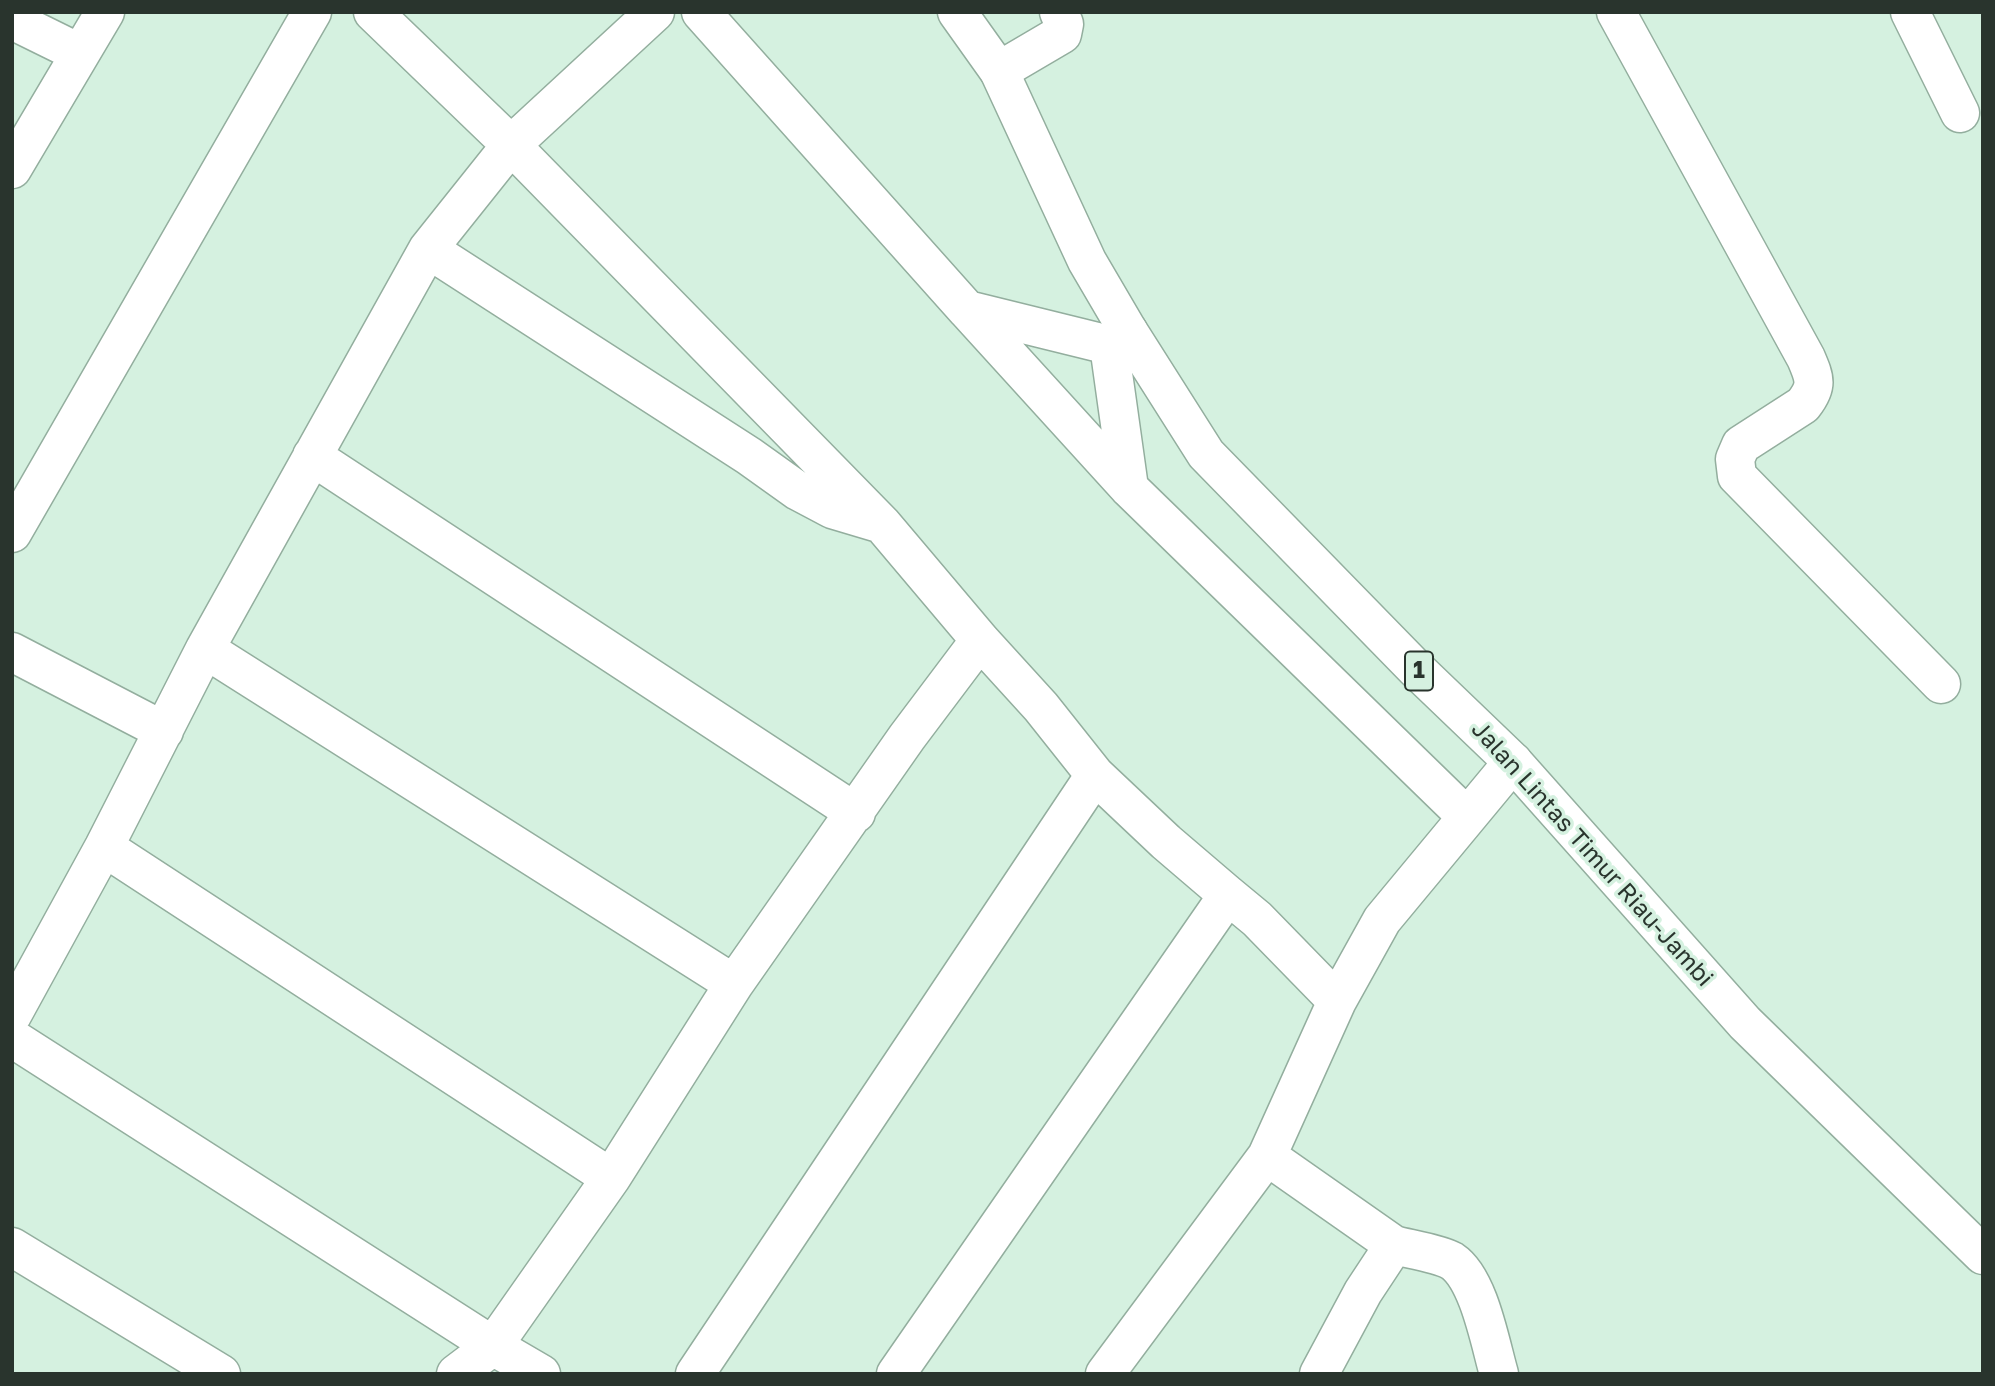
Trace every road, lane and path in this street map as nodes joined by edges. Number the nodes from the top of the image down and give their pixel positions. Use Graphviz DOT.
graph roads {
  1 [pos="105,12"];
  2 [pos="312,12"];
  3 [pos="373,12"];
  4 [pos="655,12"];
  5 [pos="701,12"];
  6 [pos="957,12"];
  7 [pos="1059,12"];
  8 [pos="1616,12"];
  9 [pos="1910,12"];
  10 [pos="12,20"];
  11 [pos="79,53"];
  12 [pos="999,71"];
  13 [pos="1960,113"];
  14 [pos="511,145"];
  15 [pos="12,169"];
  16 [pos="428,249"];
  17 [pos="967,310"];
  18 [pos="1119,338"];
  19 [pos="312,456"];
  20 [pos="1129,488"];
  21 [pos="882,524"];
  22 [pos="12,533"];
  23 [pos="979,640"];
  24 [pos="205,649"];
  25 [pos="12,652"];
  26 [pos="1941,684"];
  27 [pos="164,731"];
  28 [pos="1513,762"];
  29 [pos="1095,775"];
  30 [pos="856,813"];
  31 [pos="1468,817"];
  32 [pos="104,847"];
  33 [pos="1228,895"];
  34 [pos="734,984"];
  35 [pos="1337,1001"];
  36 [pos="12,1015"];
  37 [pos="12,1038"];
  38 [pos="1267,1156"];
  39 [pos="611,1178"];
  40 [pos="1394,1245"];
  41 [pos="12,1247"];
  42 [pos="1983,1255"];
  43 [pos="494,1346"];
  44 [pos="221,1374"];
  45 [pos="456,1374"];
  46 [pos="541,1374"];
  47 [pos="695,1374"];
  48 [pos="896,1374"];
  49 [pos="1105,1374"];
  50 [pos="1320,1374"];
  51 [pos="1499,1374"];
  1 -- 11 [label="main road"];
  2 -- 22 [label="main road"];
  3 -- 14 [label="main road"];
  4 -- 14 [label="main road"];
  5 -- 17 [label="main road"];
  6 -- 12 [label="main road, Jalan Lintas Timur Riau-Jambi / 1"];
  7 -- 12 [label="main road"];
  8 -- 26 [label="main road"];
  9 -- 13 [label="main road"];
  10 -- 11 [label="main road"];
  11 -- 15 [label="main road"];
  12 -- 18 [label="main road, Jalan Lintas Timur Riau-Jambi / 1"];
  14 -- 16 [label="main road"];
  14 -- 21 [label="main road"];
  16 -- 19 [label="main road"];
  16 -- 21 [label="main road"];
  17 -- 18 [label="main road"];
  17 -- 20 [label="main road"];
  18 -- 20 [label="main road"];
  18 -- 28 [label="main road, Jalan Lintas Timur Riau-Jambi / 1"];
  19 -- 24 [label="main road"];
  19 -- 30 [label="main road"];
  20 -- 31 [label="main road"];
  21 -- 23 [label="main road"];
  23 -- 29 [label="main road"];
  23 -- 30 [label="main road"];
  24 -- 27 [label="main road"];
  24 -- 34 [label="main road"];
  25 -- 27 [label="main road"];
  27 -- 32 [label="main road"];
  28 -- 31 [label="main road"];
  28 -- 42 [label="main road, Jalan Lintas Timur Riau-Jambi / 1"];
  29 -- 33 [label="main road"];
  29 -- 47 [label="main road"];
  30 -- 34 [label="main road"];
  31 -- 35 [label="main road"];
  32 -- 36 [label="main road"];
  32 -- 39 [label="main road"];
  33 -- 35 [label="main road"];
  33 -- 48 [label="main road"];
  34 -- 39 [label="main road"];
  35 -- 38 [label="main road"];
  37 -- 43 [label="main road"];
  38 -- 40 [label="main road"];
  38 -- 49 [label="main road"];
  39 -- 43 [label="main road"];
  40 -- 50 [label="main road"];
  40 -- 51 [label="main road"];
  41 -- 44 [label="main road"];
  43 -- 45 [label="main road"];
  43 -- 46 [label="main road"];
}
